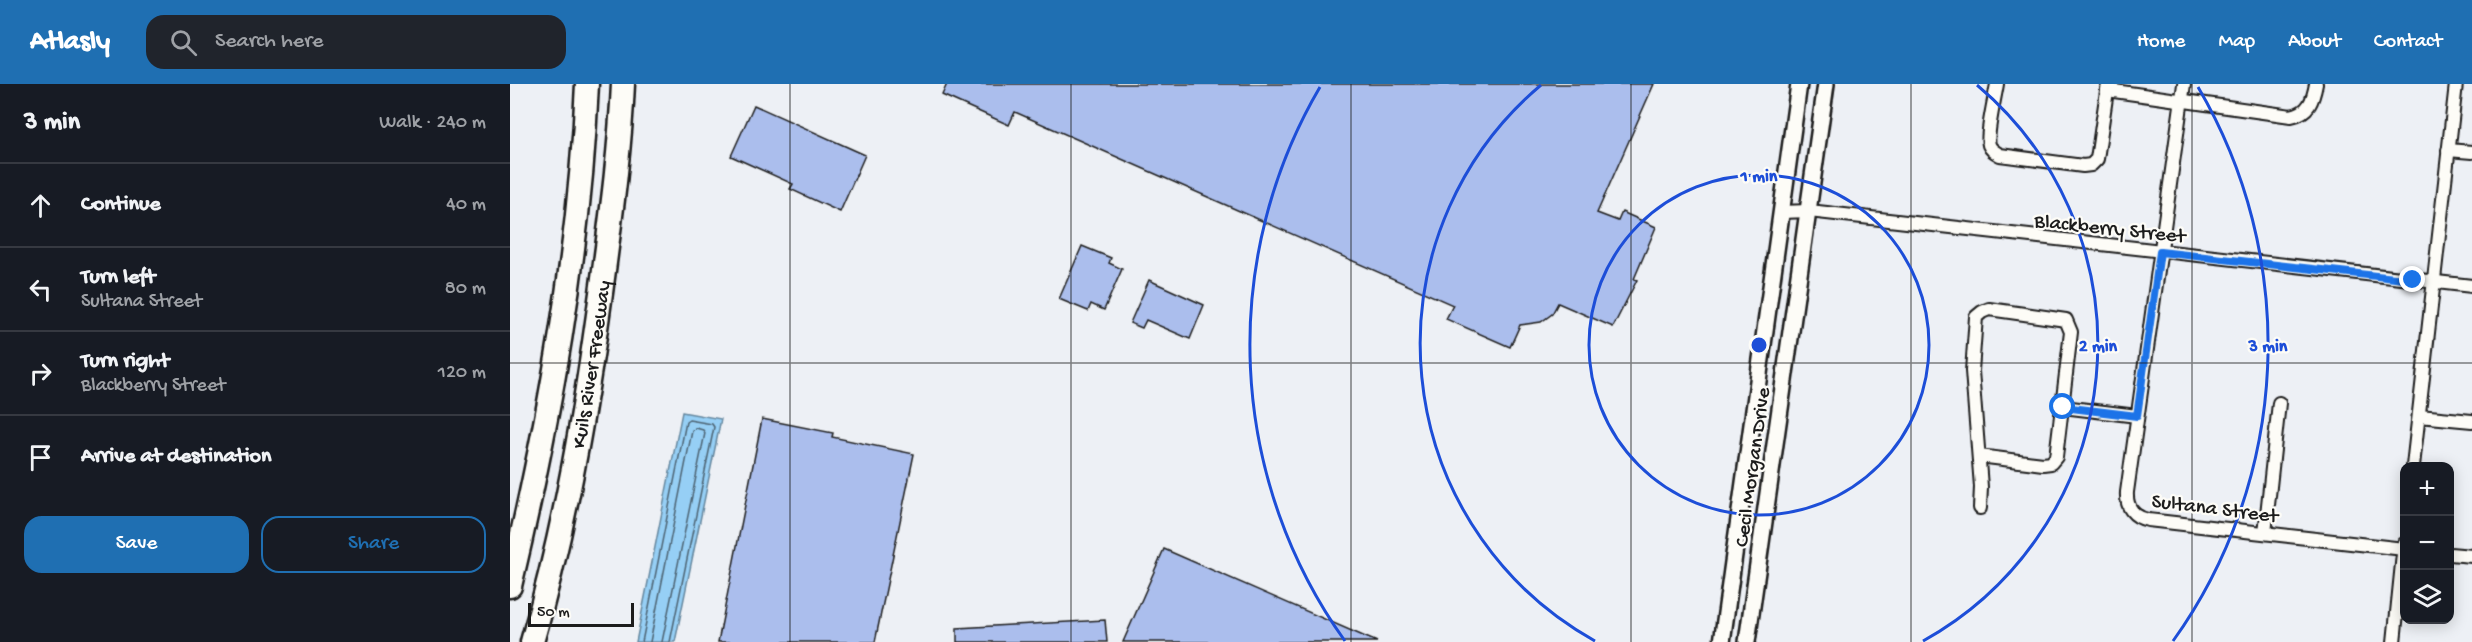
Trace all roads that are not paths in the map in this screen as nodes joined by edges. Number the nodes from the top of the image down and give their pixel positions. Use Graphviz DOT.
graph roads {
  1 [pos="588,84"];
  2 [pos="623,84"];
  3 [pos="1799,84"];
  4 [pos="1826,84"];
  5 [pos="1997,84"];
  6 [pos="2184,84"];
  7 [pos="2316,84"];
  8 [pos="2456,84"];
  9 [pos="2108,87"];
  10 [pos="2182,101"];
  11 [pos="2448,150"];
  12 [pos="2472,152"];
  13 [pos="1809,211"];
  14 [pos="1781,212"];
  15 [pos="2160,252"];
  16 [pos="2434,282"];
  17 [pos="2472,286"];
  18 [pos="2279,403"];
  19 [pos="2063,407"];
  20 [pos="2137,416"];
  21 [pos="2419,416"];
  22 [pos="2472,422"];
  23 [pos="1979,456"];
  24 [pos="2413,462"];
  25 [pos="1980,508"];
  26 [pos="2265,533"];
  27 [pos="2400,549"];
  28 [pos="2454,554"];
  29 [pos="2472,556"];
  30 [pos="2402,570"];
  31 [pos="510,586"];
  32 [pos="532,642"];
  33 [pos="1722,642"];
  34 [pos="1747,642"];
  35 [pos="2394,642"];
  1 -- 31 [label="highway, Kuils River Freeway"];
  2 -- 32 [label="highway, Kuils River Freeway"];
  3 -- 14 [label="street, Cecil Morgan Drive"];
  4 -- 13 [label="street, Cecil Morgan Drive"];
  5 -- 9 [label="street"];
  6 -- 10 [label="street, Sultana Street"];
  7 -- 10 [label="street"];
  8 -- 11 [label="street"];
  9 -- 10 [label="street"];
  10 -- 15 [label="street, Sultana Street"];
  11 -- 12 [label="street"];
  11 -- 16 [label="street"];
  13 -- 14 [label="street, Blackberry Street"];
  13 -- 15 [label="street, Blackberry Street"];
  13 -- 34 [label="street, Cecil Morgan Drive"];
  14 -- 33 [label="street, Cecil Morgan Drive"];
  15 -- 16 [label="street, Blackberry Street"];
  15 -- 20 [label="street, Sultana Street"];
  16 -- 17 [label="street, Blackberry Street"];
  16 -- 21 [label="street"];
  18 -- 26 [label="street"];
  19 -- 20 [label="street"];
  19 -- 23 [label="street"];
  19 -- 23 [label="street"];
  20 -- 26 [label="street, Sultana Street"];
  21 -- 22 [label="street"];
  21 -- 24 [label="street"];
  23 -- 25 [label="street"];
  26 -- 27 [label="street, Sultana Street"];
  28 -- 29 [label="street"];
  30 -- 35 [label="street"];
}
